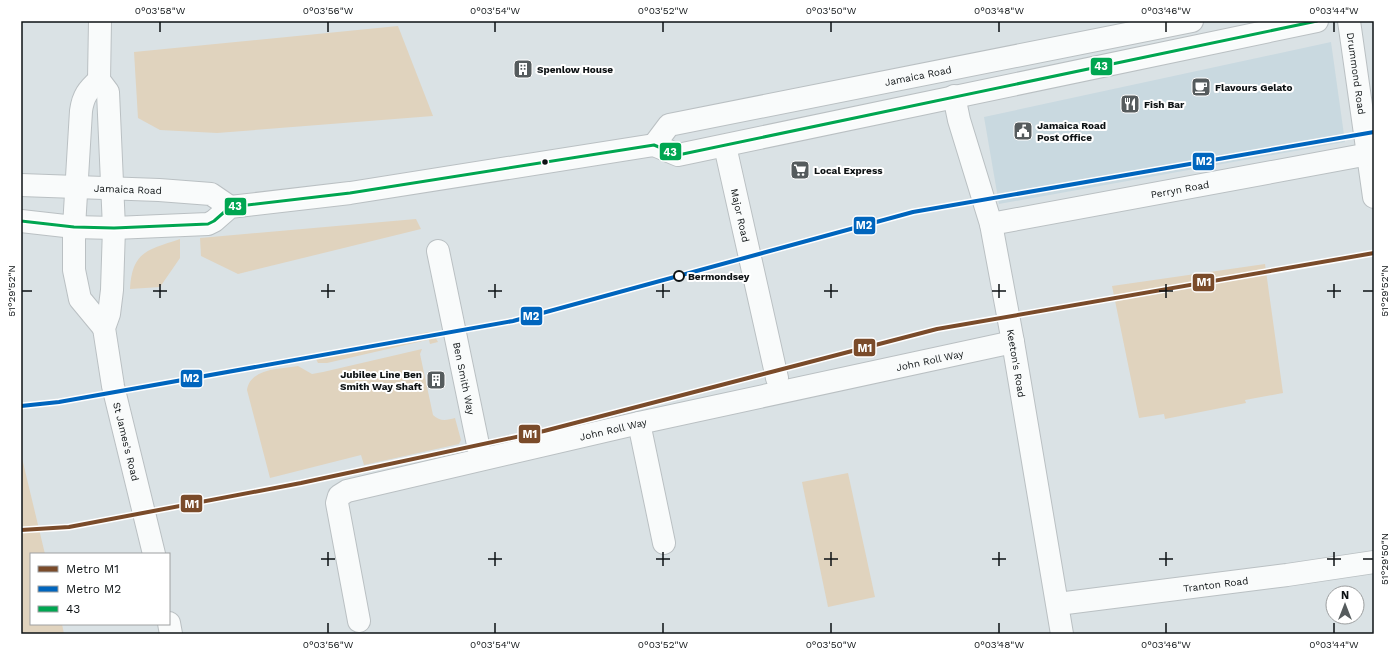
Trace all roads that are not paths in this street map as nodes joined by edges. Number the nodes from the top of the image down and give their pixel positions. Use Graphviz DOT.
graph roads {
  1 [pos="100,21"];
  2 [pos="1192,21"];
  3 [pos="1318,21"];
  4 [pos="1349,21"];
  5 [pos="1169,23"];
  6 [pos="99,80"];
  7 [pos="954,96"];
  8 [pos="654,145"];
  9 [pos="724,146"];
  10 [pos="1369,154"];
  11 [pos="21,185"];
  12 [pos="77,187"];
  13 [pos="113,188"];
  14 [pos="1374,197"];
  15 [pos="230,207"];
  16 [pos="21,221"];
  17 [pos="990,224"];
  18 [pos="74,227"];
  19 [pos="114,228"];
  20 [pos="438,251"];
  21 [pos="104,328"];
  22 [pos="1014,342"];
  23 [pos="777,378"];
  24 [pos="639,424"];
  25 [pos="481,459"];
  26 [pos="664,543"];
  27 [pos="154,553"];
  28 [pos="1374,562"];
  29 [pos="1058,604"];
  30 [pos="359,621"];
  31 [pos="1062,634"];
  1 -- 6 [label="street"];
  2 -- 5 [label="street, Jamaica Road"];
  3 -- 7 [label="street"];
  4 -- 10 [label="street, Drummond Road"];
  5 -- 8 [label="street, Jamaica Road"];
  6 -- 12 [label="street"];
  6 -- 13 [label="street, St James's Road"];
  7 -- 9 [label="street"];
  7 -- 17 [label="street, Keeton's Road"];
  8 -- 9 [label="street"];
  8 -- 15 [label="street"];
  9 -- 23 [label="street, Major Road"];
  10 -- 14 [label="street, Drummond Road"];
  10 -- 17 [label="street, Perryn Road"];
  11 -- 12 [label="street, Jamaica Road"];
  12 -- 13 [label="street, Jamaica Road"];
  12 -- 18 [label="street"];
  13 -- 15 [label="street, Jamaica Road"];
  13 -- 19 [label="street, St James's Road"];
  15 -- 19 [label="street"];
  16 -- 18 [label="street"];
  17 -- 22 [label="street, Keeton's Road"];
  18 -- 19 [label="street"];
  18 -- 21 [label="street"];
  19 -- 21 [label="street, St James's Road"];
  20 -- 25 [label="street, Ben Smith Way"];
  21 -- 27 [label="street, St James's Road"];
  22 -- 24 [label="street, John Roll Way"];
  22 -- 29 [label="street, Keeton's Road"];
  24 -- 25 [label="street, John Roll Way"];
  24 -- 26 [label="street"];
  25 -- 30 [label="street, John Roll Way"];
  28 -- 29 [label="street, Tranton Road"];
  29 -- 31 [label="street, Keeton's Road"];
}
